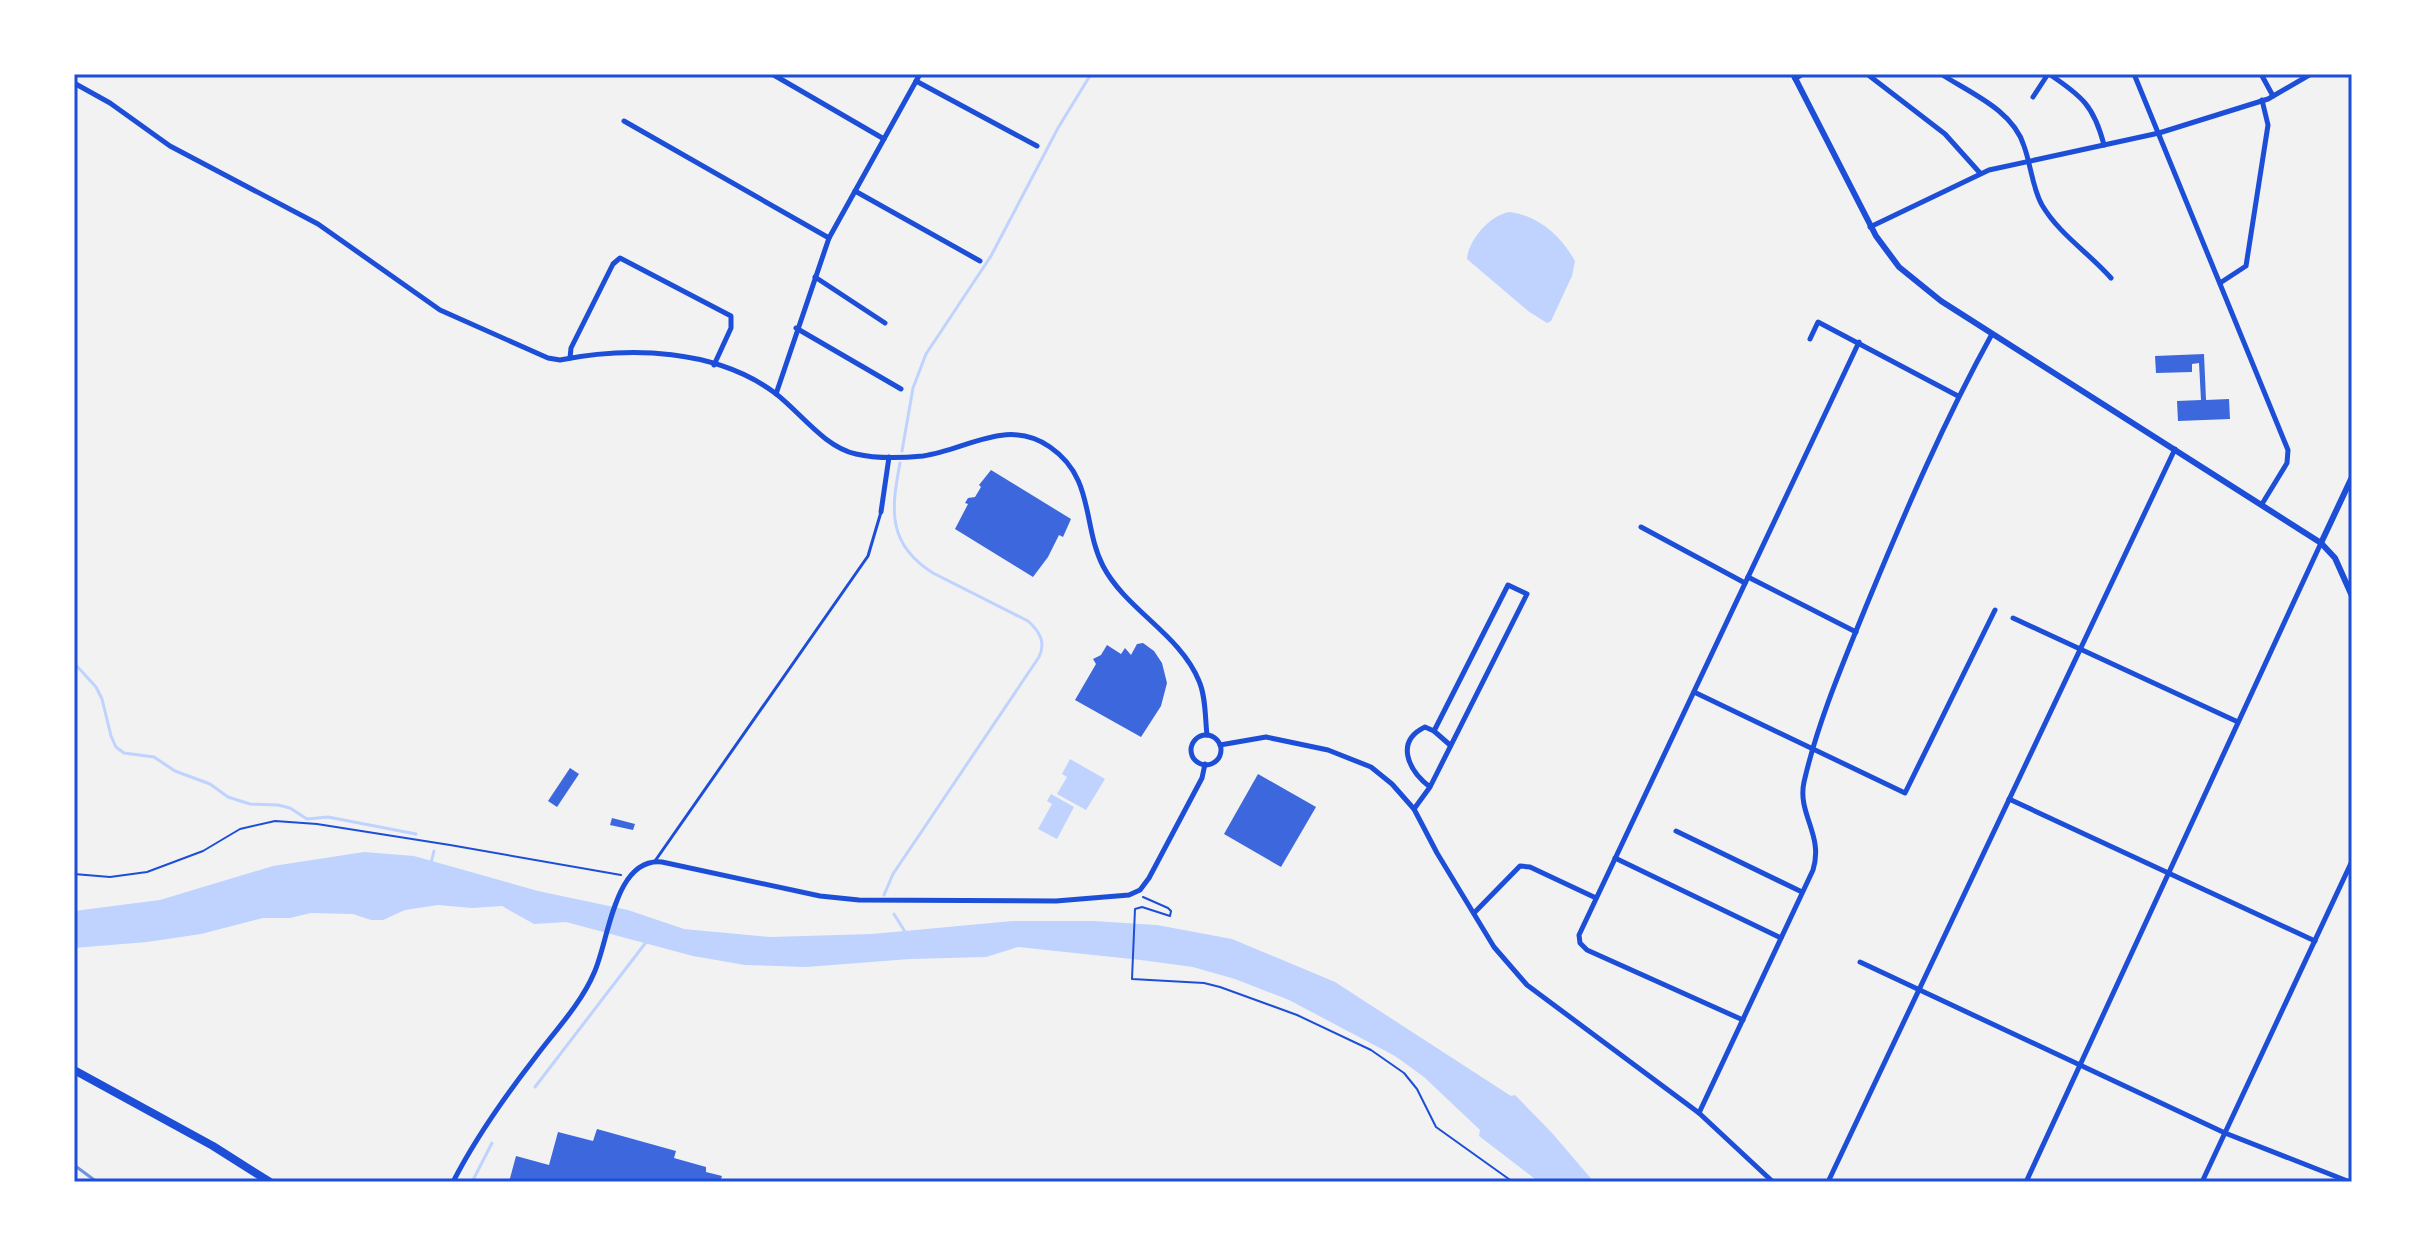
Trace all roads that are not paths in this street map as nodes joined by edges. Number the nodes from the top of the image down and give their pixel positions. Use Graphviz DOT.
graph roads {
  1 [pos="772,74"];
  2 [pos="920,74"];
  3 [pos="1803,74"];
  4 [pos="1867,74"];
  5 [pos="1941,74"];
  6 [pos="2049,74"];
  7 [pos="2134,74"];
  8 [pos="2261,74"];
  9 [pos="2311,74"];
  10 [pos="1794,76"];
  11 [pos="916,81"];
  12 [pos="74,83"];
  13 [pos="2273,96"];
  14 [pos="2033,97"];
  15 [pos="2262,100"];
  16 [pos="624,121"];
  17 [pos="2159,133"];
  18 [pos="884,139"];
  19 [pos="2104,145"];
  20 [pos="1037,146"];
  21 [pos="2027,161"];
  22 [pos="1980,173"];
  23 [pos="855,191"];
  24 [pos="1870,227"];
  25 [pos="829,238"];
  26 [pos="980,261"];
  27 [pos="815,277"];
  28 [pos="2111,278"];
  29 [pos="2220,283"];
  30 [pos="885,323"];
  31 [pos="796,328"];
  32 [pos="1992,334"];
  33 [pos="1810,339"];
  34 [pos="1859,342"];
  35 [pos="570,358"];
  36 [pos="714,365"];
  37 [pos="901,389"];
  38 [pos="776,394"];
  39 [pos="1958,396"];
  40 [pos="2175,449"];
  41 [pos="889,457"];
  42 [pos="2352,477"];
  43 [pos="2262,504"];
  44 [pos="881,512"];
  45 [pos="1641,527"];
  46 [pos="2321,543"];
  47 [pos="1747,580"];
  48 [pos="2352,596"];
  49 [pos="1995,610"];
  50 [pos="2013,618"];
  51 [pos="1856,632"];
  52 [pos="2081,649"];
  53 [pos="1694,692"];
  54 [pos="2238,722"];
  55 [pos="1434,731"];
  56 [pos="1207,735"];
  57 [pos="1220,745"];
  58 [pos="1450,745"];
  59 [pos="1813,749"];
  60 [pos="1205,764"];
  61 [pos="1430,787"];
  62 [pos="2009,799"];
  63 [pos="1414,809"];
  64 [pos="1676,831"];
  65 [pos="1615,858"];
  66 [pos="655,861"];
  67 [pos="2352,861"];
  68 [pos="2169,873"];
  69 [pos="1802,892"];
  70 [pos="1596,898"];
  71 [pos="1474,913"];
  72 [pos="1781,938"];
  73 [pos="2315,941"];
  74 [pos="1860,962"];
  75 [pos="1919,990"];
  76 [pos="1743,1020"];
  77 [pos="2080,1065"];
  78 [pos="74,1070"];
  79 [pos="1699,1113"];
  80 [pos="2225,1133"];
  81 [pos="270,1182"];
  82 [pos="453,1182"];
  83 [pos="1773,1182"];
  84 [pos="1828,1182"];
  85 [pos="2026,1182"];
  86 [pos="2202,1182"];
  87 [pos="2350,1182"];
  1 -- 18 [label="street"];
  2 -- 11 [label="street"];
  3 -- 10 [label="street"];
  4 -- 22 [label="street"];
  5 -- 21 [label="street"];
  6 -- 14 [label="street"];
  6 -- 19 [label="street"];
  7 -- 17 [label="street"];
  8 -- 13 [label="street"];
  9 -- 13 [label="street"];
  10 -- 24 [label="street"];
  11 -- 18 [label="street"];
  11 -- 20 [label="street"];
  12 -- 35 [label="street"];
  13 -- 15 [label="street"];
  15 -- 17 [label="street"];
  15 -- 29 [label="street"];
  16 -- 25 [label="street"];
  17 -- 19 [label="street"];
  17 -- 29 [label="street"];
  18 -- 23 [label="street"];
  19 -- 21 [label="street"];
  21 -- 22 [label="street"];
  21 -- 28 [label="street"];
  22 -- 24 [label="street"];
  23 -- 25 [label="street"];
  23 -- 26 [label="street"];
  24 -- 32 [label="street"];
  25 -- 27 [label="street"];
  27 -- 30 [label="street"];
  27 -- 31 [label="street"];
  29 -- 43 [label="street"];
  31 -- 37 [label="street"];
  31 -- 38 [label="street"];
  32 -- 39 [label="street"];
  32 -- 40 [label="street"];
  33 -- 34 [label="street"];
  34 -- 39 [label="street"];
  34 -- 47 [label="street"];
  35 -- 36 [label="street"];
  35 -- 36 [label="street"];
  36 -- 38 [label="street"];
  38 -- 41 [label="street"];
  39 -- 51 [label="street"];
  40 -- 43 [label="street"];
  40 -- 52 [label="street"];
  41 -- 44 [label="street"];
  41 -- 56 [label="street"];
  42 -- 46 [label="street"];
  43 -- 46 [label="street"];
  44 -- 66 [label="lane"];
  45 -- 47 [label="street"];
  46 -- 48 [label="street"];
  46 -- 54 [label="street"];
  47 -- 51 [label="street"];
  47 -- 53 [label="street"];
  49 -- 59 [label="street"];
  50 -- 52 [label="street"];
  51 -- 59 [label="street"];
  52 -- 54 [label="street"];
  52 -- 62 [label="street"];
  53 -- 59 [label="street"];
  53 -- 65 [label="street"];
  54 -- 68 [label="street"];
  55 -- 58 [label="street"];
  55 -- 58 [label="street"];
  55 -- 61 [label="street"];
  56 -- 57 [label="street"];
  56 -- 60 [label="street"];
  57 -- 60 [label="street"];
  57 -- 63 [label="street"];
  58 -- 61 [label="street"];
  59 -- 69 [label="street"];
  60 -- 66 [label="street"];
  61 -- 63 [label="street"];
  62 -- 68 [label="street"];
  62 -- 75 [label="street"];
  63 -- 71 [label="street"];
  64 -- 69 [label="street"];
  65 -- 70 [label="street"];
  65 -- 72 [label="street"];
  66 -- 82 [label="street"];
  67 -- 73 [label="street"];
  68 -- 73 [label="street"];
  68 -- 77 [label="street"];
  69 -- 72 [label="street"];
  70 -- 71 [label="street"];
  70 -- 76 [label="street"];
  71 -- 79 [label="street"];
  72 -- 76 [label="street"];
  73 -- 80 [label="street"];
  74 -- 75 [label="street"];
  75 -- 77 [label="street"];
  75 -- 84 [label="street"];
  76 -- 79 [label="street"];
  77 -- 80 [label="street"];
  77 -- 85 [label="street"];
  78 -- 81 [label="main road"];
  79 -- 83 [label="street"];
  80 -- 86 [label="street"];
  80 -- 87 [label="street"];
}
